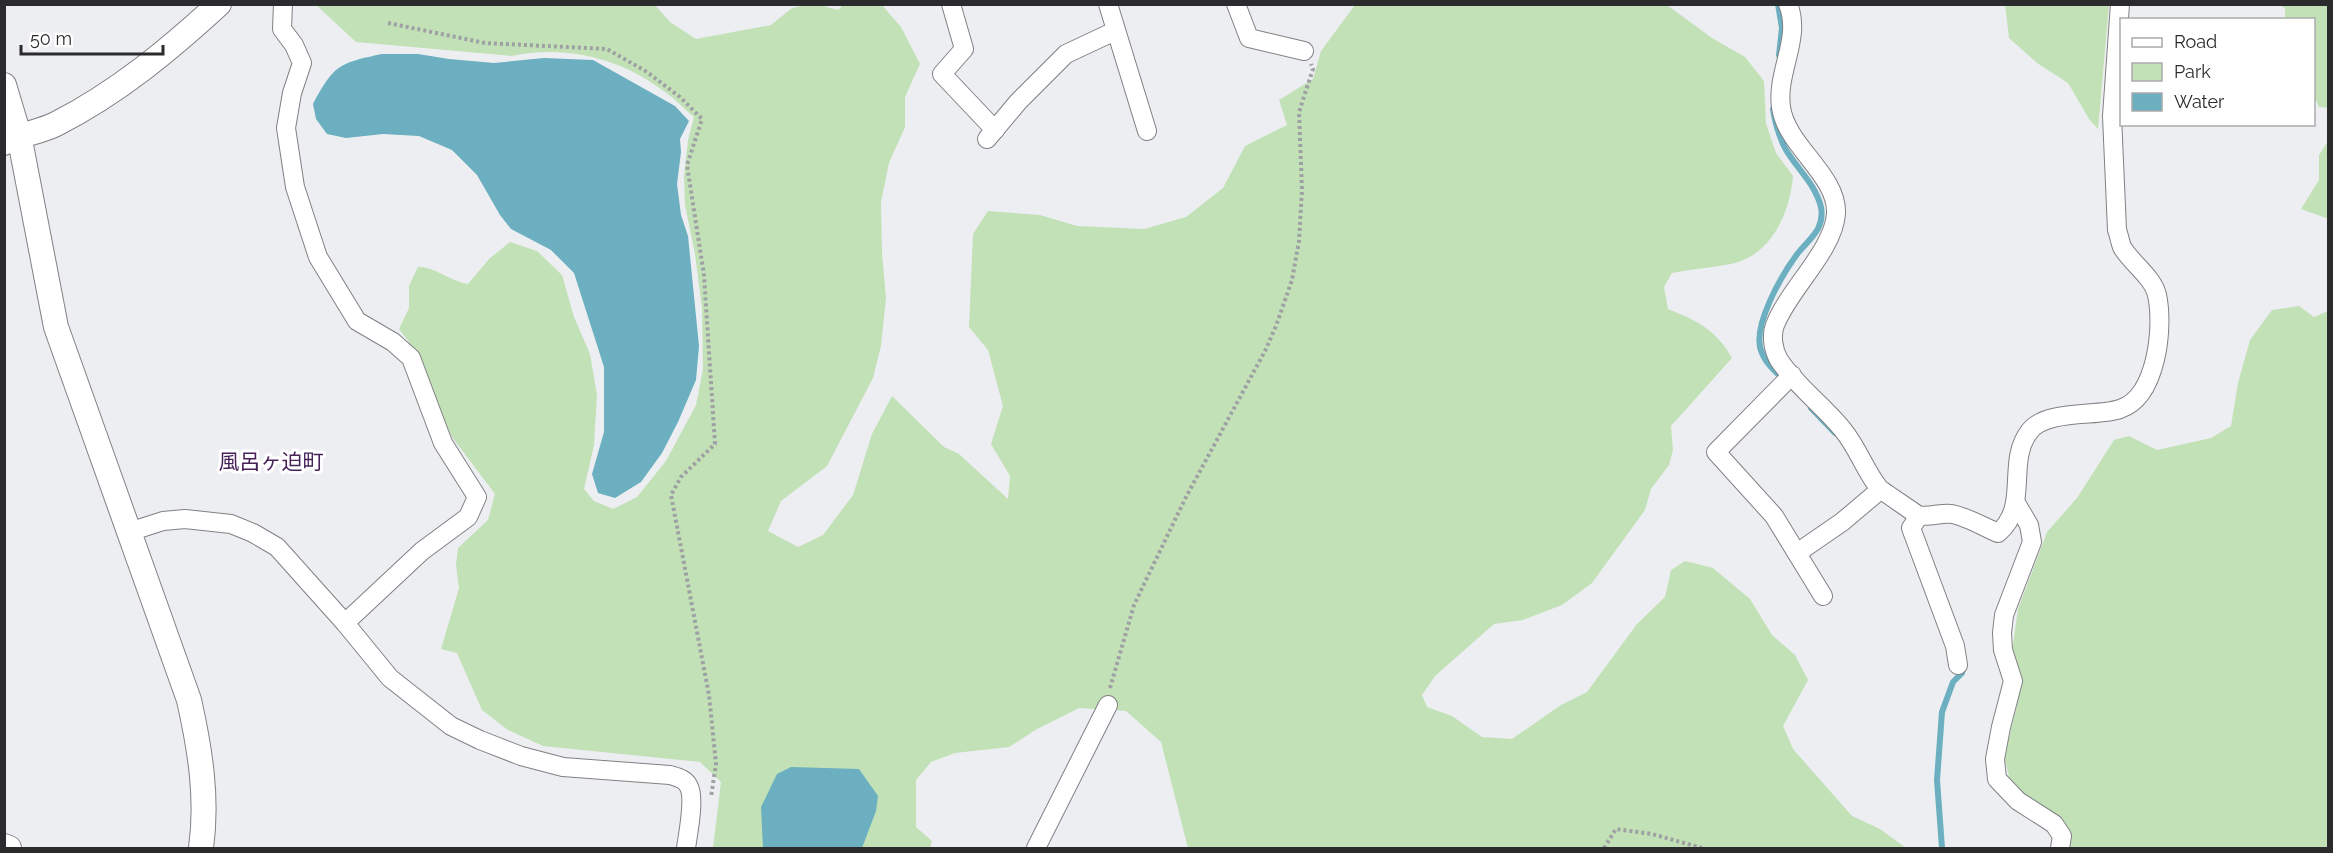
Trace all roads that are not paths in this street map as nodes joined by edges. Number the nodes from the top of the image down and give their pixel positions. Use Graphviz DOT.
graph roads {
  1 [pos="219,4"];
  2 [pos="283,4"];
  3 [pos="951,4"];
  4 [pos="1108,4"];
  5 [pos="1236,4"];
  6 [pos="1788,4"];
  7 [pos="2120,4"];
  8 [pos="1115,31"];
  9 [pos="1304,51"];
  10 [pos="4,85"];
  11 [pos="1147,131"];
  12 [pos="12,139"];
  13 [pos="1792,375"];
  14 [pos="1880,490"];
  15 [pos="2016,503"];
  16 [pos="1919,516"];
  17 [pos="129,532"];
  18 [pos="1797,553"];
  19 [pos="1823,596"];
  20 [pos="345,623"];
  21 [pos="1958,665"];
  22 [pos="1108,705"];
  23 [pos="4,846"];
  24 [pos="9,849"];
  25 [pos="201,849"];
  26 [pos="686,849"];
  27 [pos="1036,849"];
  28 [pos="2060,849"];
  1 -- 12 [label="street"];
  2 -- 20 [label="street"];
  3 -- 8 [label="street"];
  4 -- 8 [label="street"];
  5 -- 9 [label="street"];
  6 -- 13 [label="street"];
  7 -- 15 [label="street"];
  8 -- 11 [label="street"];
  10 -- 12 [label="street"];
  12 -- 17 [label="street"];
  13 -- 14 [label="street"];
  13 -- 18 [label="street"];
  14 -- 16 [label="street"];
  14 -- 18 [label="street"];
  15 -- 16 [label="street"];
  15 -- 28 [label="street"];
  16 -- 21 [label="street"];
  17 -- 20 [label="street"];
  17 -- 25 [label="street"];
  18 -- 19 [label="street"];
  20 -- 26 [label="street"];
  22 -- 27 [label="street"];
  23 -- 24 [label="street"];
}
